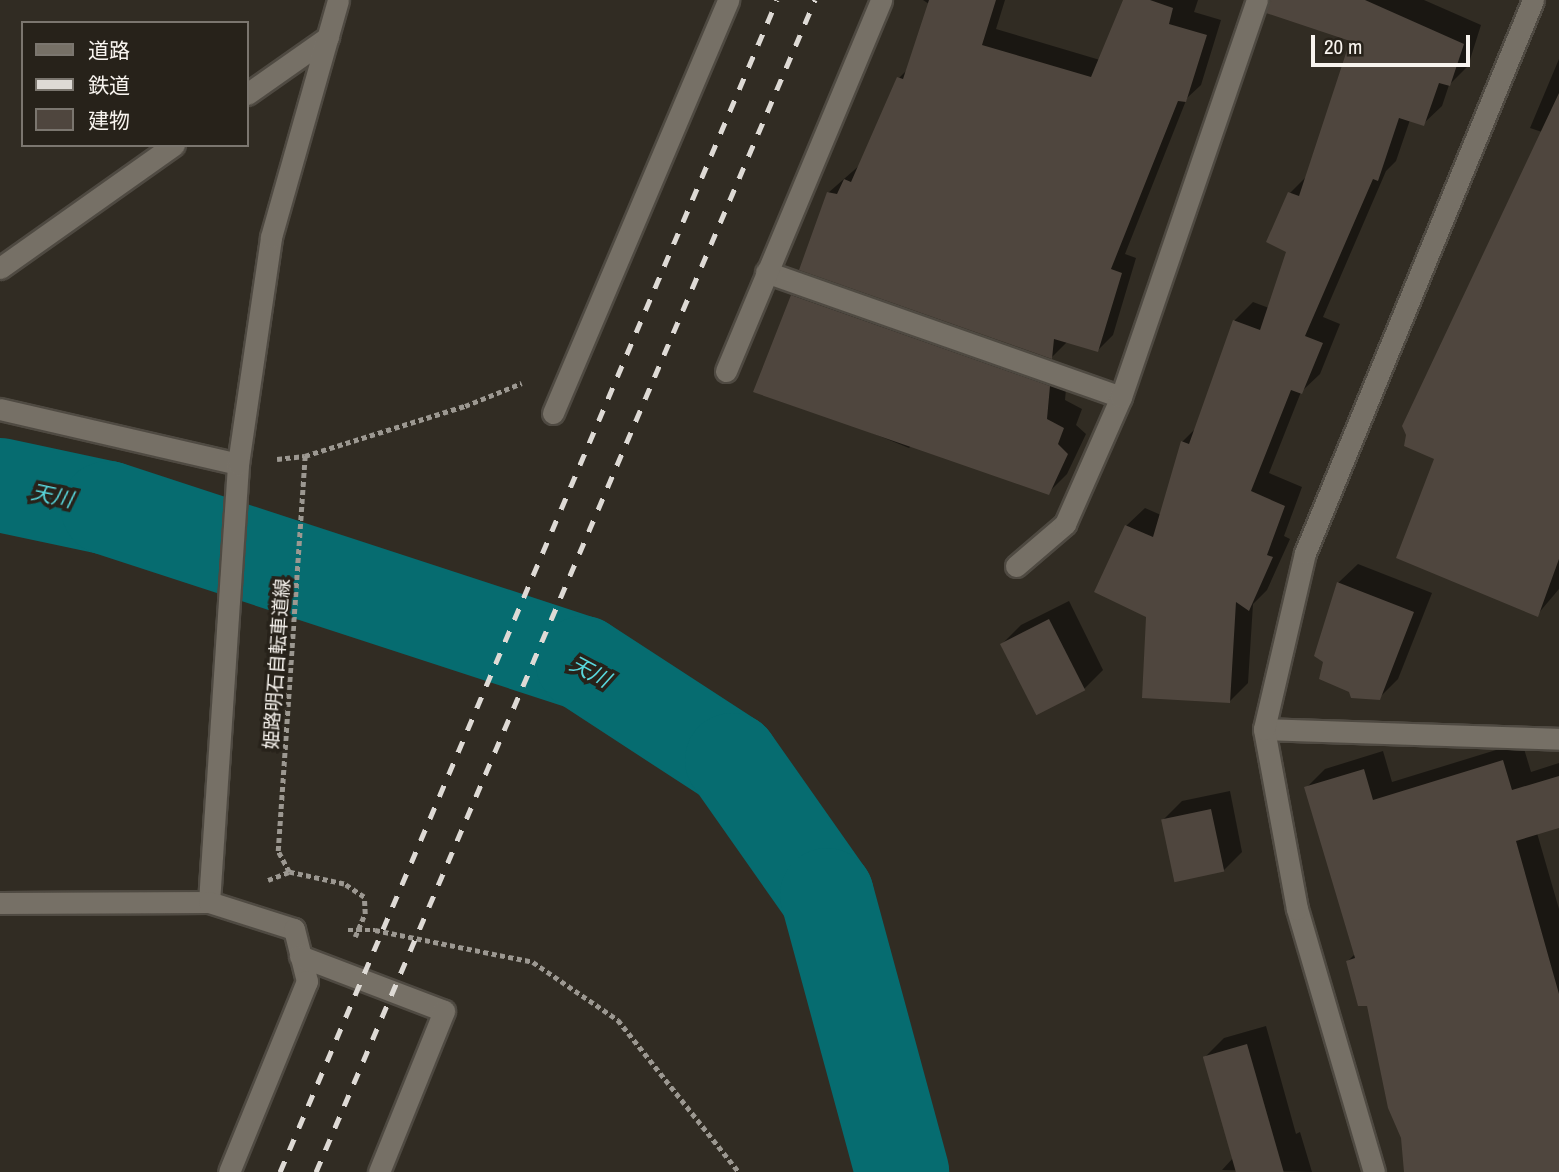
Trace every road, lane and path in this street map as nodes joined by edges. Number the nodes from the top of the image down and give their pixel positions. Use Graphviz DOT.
graph roads {
  1 [pos="338,0"];
  2 [pos="728,0"];
  3 [pos="881,0"];
  4 [pos="1256,0"];
  5 [pos="1533,0"];
  6 [pos="328,37"];
  7 [pos="248,93"];
  8 [pos="171,147"];
  9 [pos="0,268"];
  10 [pos="766,272"];
  11 [pos="726,371"];
  12 [pos="1121,397"];
  13 [pos="0,409"];
  14 [pos="553,413"];
  15 [pos="238,464"];
  16 [pos="304,480"];
  17 [pos="1016,566"];
  18 [pos="1265,729"];
  19 [pos="1559,739"];
  20 [pos="278,851"];
  21 [pos="209,902"];
  22 [pos="0,903"];
  23 [pos="294,929"];
  24 [pos="300,956"];
  25 [pos="229,1172"];
  26 [pos="379,1172"];
  27 [pos="738,1172"];
  28 [pos="1374,1172"];
  1 -- 6 [label="street"];
  2 -- 14 [label="street"];
  3 -- 10 [label="street"];
  4 -- 12 [label="street"];
  5 -- 18 [label="street"];
  6 -- 7 [label="street"];
  6 -- 15 [label="street"];
  8 -- 9 [label="street"];
  10 -- 11 [label="street"];
  10 -- 12 [label="street"];
  12 -- 17 [label="street"];
  13 -- 15 [label="street"];
  15 -- 21 [label="street"];
  16 -- 20 [label="path, 姫路明石自転車道線"];
  18 -- 19 [label="street"];
  18 -- 28 [label="street"];
  21 -- 22 [label="street"];
  21 -- 23 [label="street"];
  23 -- 24 [label="street"];
  23 -- 27 [label="path"];
  24 -- 25 [label="street"];
  24 -- 26 [label="street"];
}
